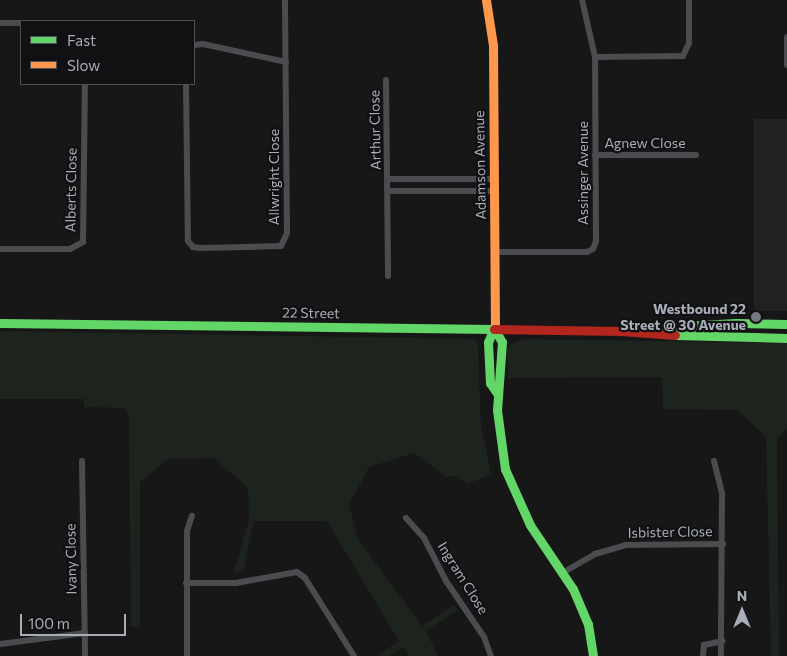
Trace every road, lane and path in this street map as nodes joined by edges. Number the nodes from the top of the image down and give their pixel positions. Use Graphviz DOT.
graph roads {
  1 [pos="285,0"];
  2 [pos="486,0"];
  3 [pos="582,0"];
  4 [pos="689,0"];
  5 [pos="0,23"];
  6 [pos="20,23"];
  7 [pos="787,37"];
  8 [pos="197,44"];
  9 [pos="595,57"];
  10 [pos="286,62"];
  11 [pos="787,65"];
  12 [pos="386,80"];
  13 [pos="84,85"];
  14 [pos="186,85"];
  15 [pos="595,155"];
  16 [pos="696,156"];
  17 [pos="388,179"];
  18 [pos="494,179"];
  19 [pos="388,191"];
  20 [pos="495,191"];
  21 [pos="0,249"];
  22 [pos="495,252"];
  23 [pos="388,276"];
  24 [pos="0,322"];
  25 [pos="787,324"];
  26 [pos="495,330"];
  27 [pos="621,331"];
  28 [pos="787,338"];
  29 [pos="497,393"];
  30 [pos="82,461"];
  31 [pos="714,461"];
  32 [pos="192,516"];
  33 [pos="406,518"];
  34 [pos="723,544"];
  35 [pos="564,572"];
  36 [pos="186,583"];
  37 [pos="84,633"];
  38 [pos="723,641"];
  39 [pos="0,644"];
  40 [pos="352,655"];
  41 [pos="85,656"];
  42 [pos="187,656"];
  43 [pos="491,656"];
  44 [pos="593,656"];
  45 [pos="703,656"];
  46 [pos="721,656"];
  1 -- 10 [label="street, Allwright Close"];
  2 -- 18 [label="main road, Adamson Avenue"];
  3 -- 9 [label="street, Assinger Avenue"];
  4 -- 9 [label="street"];
  5 -- 6 [label="street"];
  7 -- 11 [label="street"];
  8 -- 10 [label="street"];
  9 -- 15 [label="street, Assinger Avenue"];
  10 -- 14 [label="street, Allwright Close"];
  12 -- 17 [label="street, Arthur Close"];
  13 -- 21 [label="street, Alberts Close"];
  15 -- 16 [label="street, Agnew Close"];
  15 -- 22 [label="street, Assinger Avenue"];
  17 -- 18 [label="street, Arthur Close"];
  17 -- 19 [label="street, Arthur Close"];
  18 -- 20 [label="main road, Adamson Avenue"];
  19 -- 20 [label="street"];
  19 -- 23 [label="street, Arthur Close"];
  20 -- 22 [label="main road, Adamson Avenue"];
  22 -- 26 [label="main road, Adamson Avenue"];
  24 -- 26 [label="main road, 22 Street"];
  25 -- 27 [label="main road, 22 Street"];
  26 -- 27 [label="main road, 22 Street"];
  26 -- 29 [label="main road"];
  26 -- 29 [label="main road"];
  27 -- 28 [label="main road, 22 Street"];
  29 -- 35 [label="main road"];
  30 -- 37 [label="street, Ivany Close"];
  31 -- 34 [label="street, Isbister Close"];
  32 -- 36 [label="street"];
  33 -- 43 [label="street, Ingram Close"];
  34 -- 35 [label="street, Isbister Close"];
  34 -- 38 [label="street, Isbister Close"];
  35 -- 44 [label="main road"];
  36 -- 40 [label="street"];
  36 -- 42 [label="street"];
  37 -- 39 [label="street"];
  37 -- 41 [label="street, Ivany Close"];
  38 -- 45 [label="street"];
  38 -- 46 [label="street, Isbister Close"];
}
